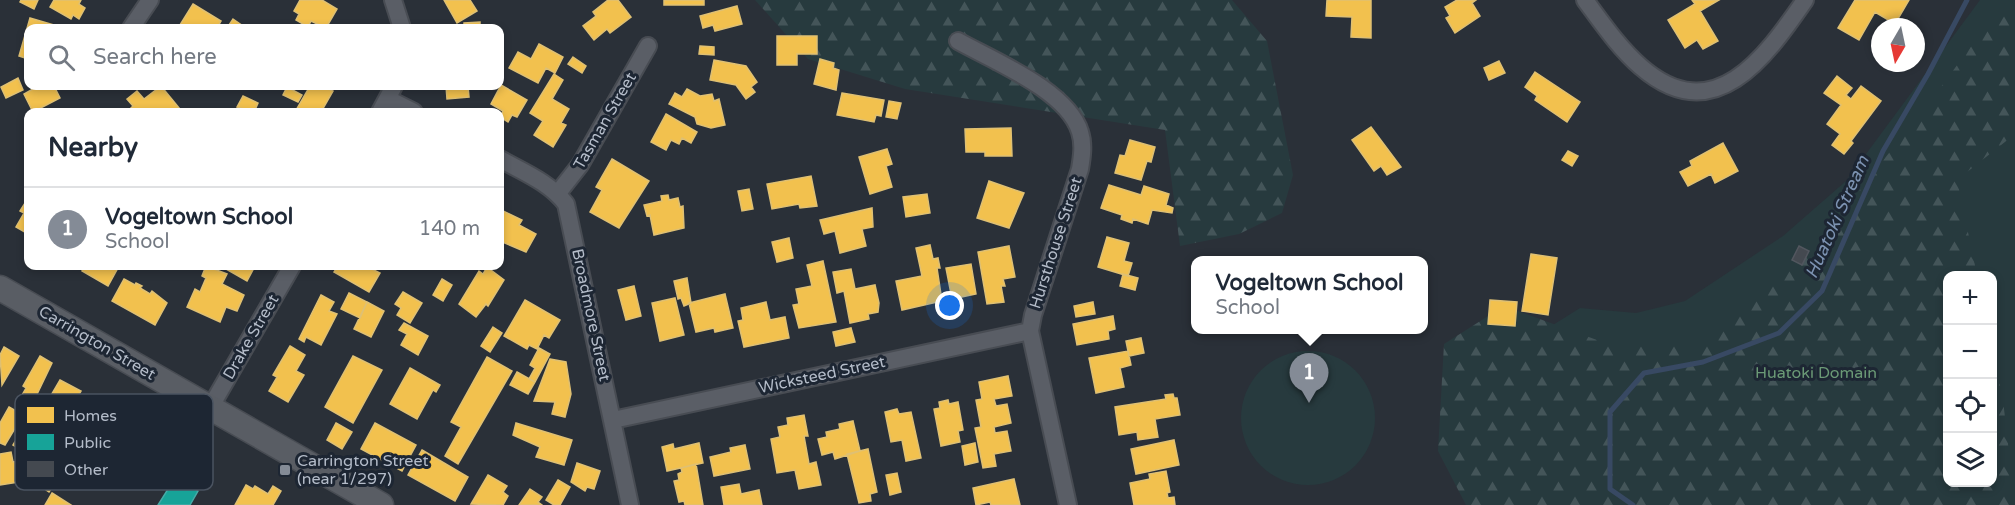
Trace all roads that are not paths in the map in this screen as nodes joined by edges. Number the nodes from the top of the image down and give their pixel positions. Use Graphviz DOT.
graph roads {
  1 [pos="150,0"];
  2 [pos="393,0"];
  3 [pos="1585,0"];
  4 [pos="1805,0"];
  5 [pos="134,24"];
  6 [pos="401,24"];
  7 [pos="958,41"];
  8 [pos="648,46"];
  9 [pos="387,99"];
  10 [pos="406,108"];
  11 [pos="504,161"];
  12 [pos="558,193"];
  13 [pos="290,270"];
  14 [pos="0,288"];
  15 [pos="1030,331"];
  16 [pos="186,394"];
  17 [pos="213,403"];
  18 [pos="213,410"];
  19 [pos="613,420"];
  20 [pos="381,505"];
  21 [pos="630,505"];
  22 [pos="1068,505"];
  1 -- 5 [label="street"];
  2 -- 6 [label="street"];
  3 -- 4 [label="street"];
  7 -- 15 [label="street, Hursthouse Street"];
  8 -- 12 [label="street, Tasman Street"];
  9 -- 10 [label="street"];
  11 -- 12 [label="street"];
  12 -- 19 [label="street, Broadmore Street"];
  13 -- 17 [label="street, Drake Street"];
  14 -- 16 [label="main road, Carrington Street"];
  15 -- 19 [label="street, Wicksteed Street"];
  15 -- 22 [label="street, Hursthouse Street"];
  18 -- 20 [label="main road, Carrington Street"];
  19 -- 21 [label="street, Broadmore Street"];
}
